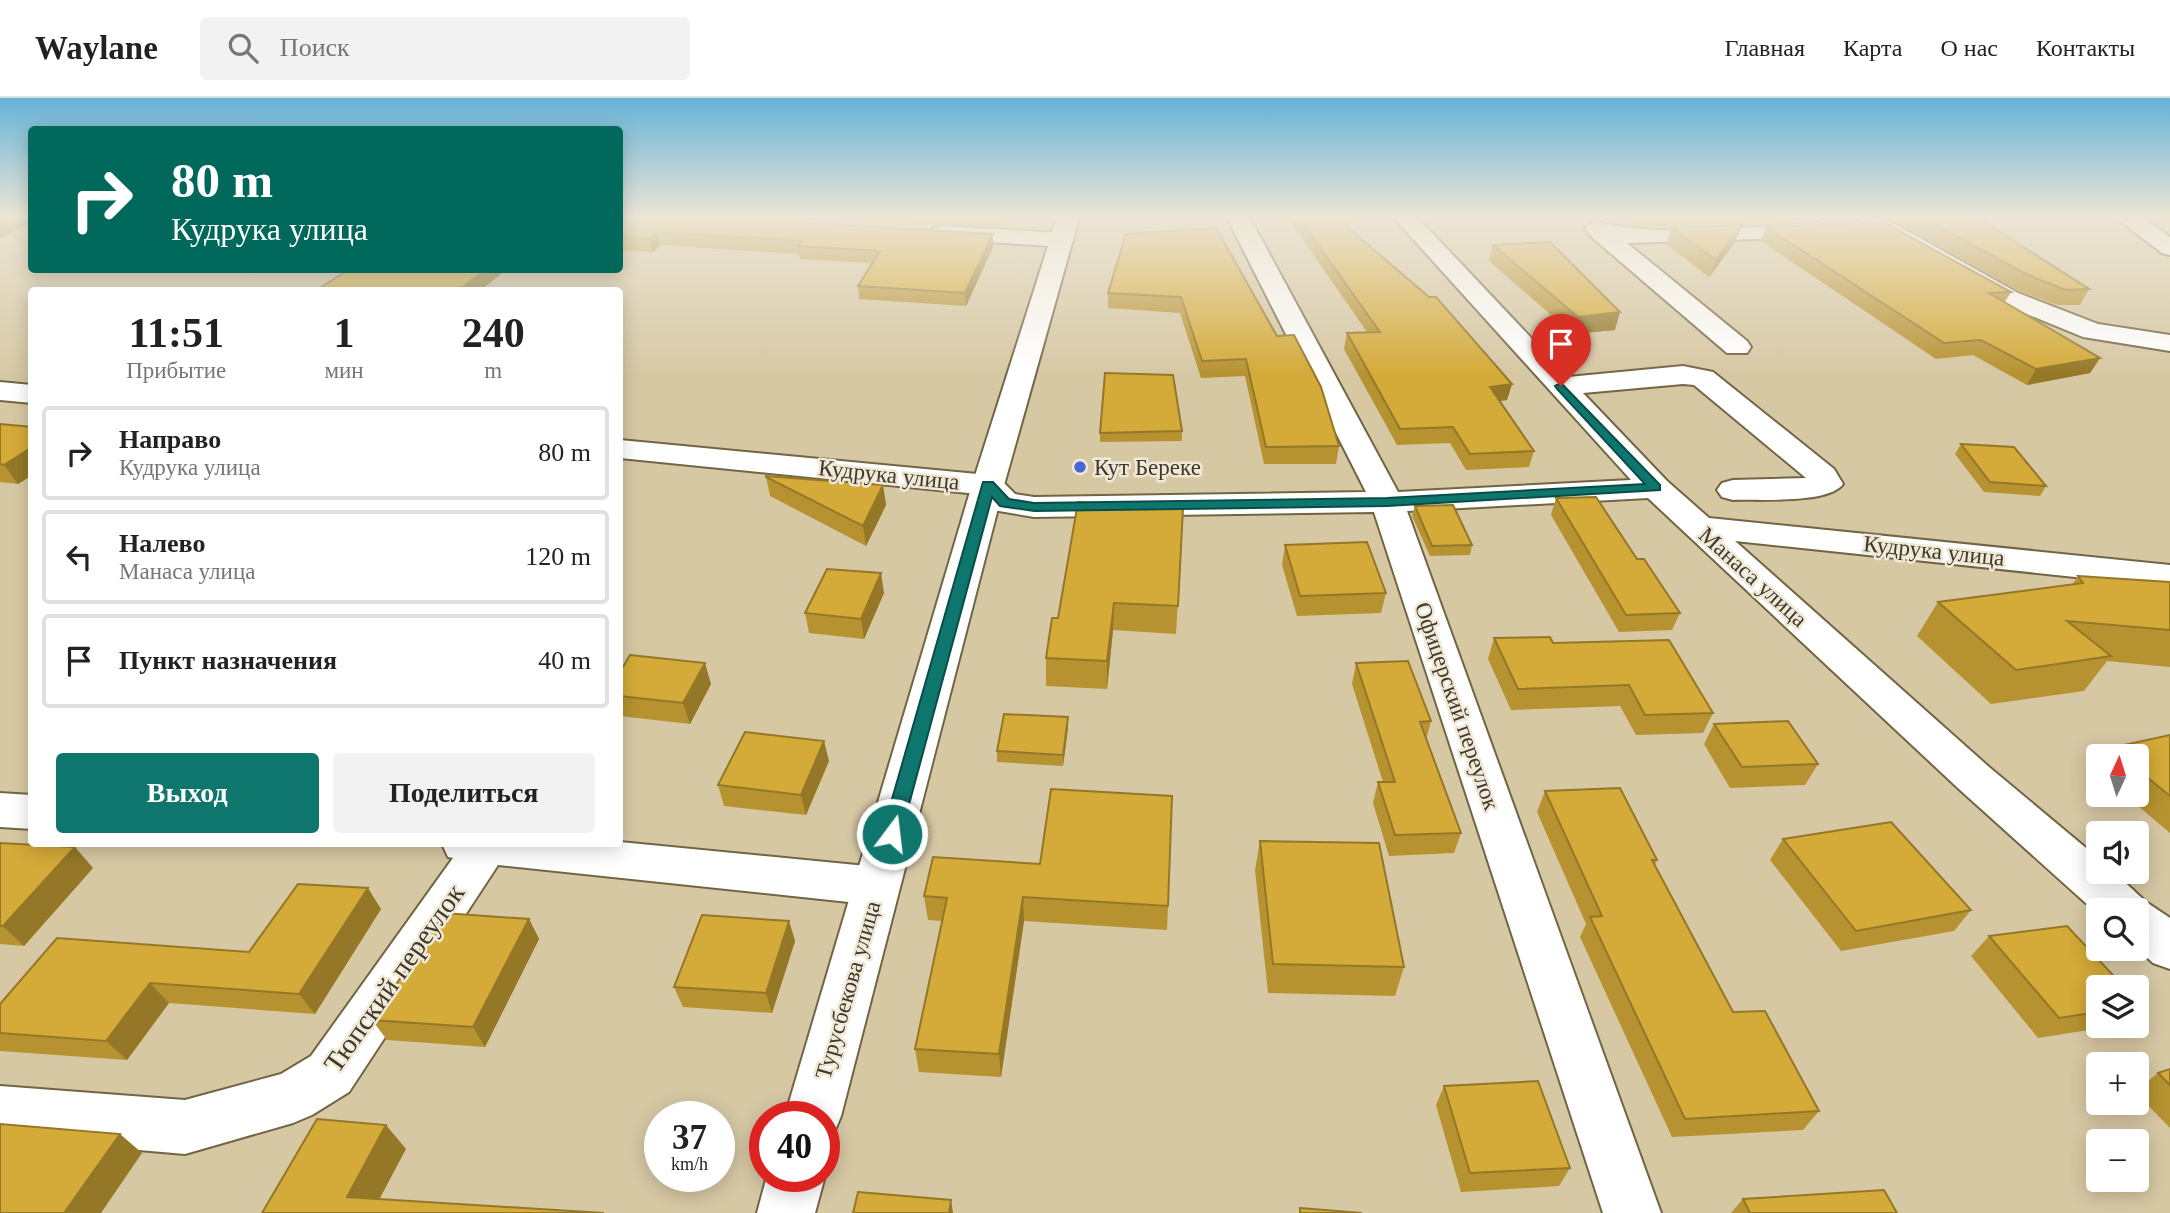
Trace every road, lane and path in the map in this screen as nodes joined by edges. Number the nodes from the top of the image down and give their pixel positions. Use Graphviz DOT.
graph roads {
  1 [pos="1053,270"];
  2 [pos="1265,270"];
  3 [pos="1453,270"];
  4 [pos="1645,270"];
  5 [pos="1959,270"];
  6 [pos="2170,343"];
  7 [pos="1737,347"];
  8 [pos="1561,386"];
  9 [pos="0,391"];
  10 [pos="28,394"];
  11 [pos="623,449"];
  12 [pos="988,485"];
  13 [pos="1656,488"];
  14 [pos="1733,490"];
  15 [pos="1387,502"];
  16 [pos="1699,527"];
  17 [pos="2170,576"];
  18 [pos="0,810"];
  19 [pos="28,813"];
  20 [pos="473,847"];
  21 [pos="504,847"];
  22 [pos="877,886"];
  23 [pos="2112,898"];
  24 [pos="2149,930"];
  25 [pos="2170,948"];
  26 [pos="817,1101"];
  27 [pos="0,1111"];
  28 [pos="792,1192"];
  29 [pos="786,1213"];
  30 [pos="1632,1213"];
  1 -- 12 [label="street, Турусбекова улица"];
  2 -- 15 [label="street, Офицерский переулок"];
  3 -- 8 [label="street, Манаса улица"];
  4 -- 7 [label="street"];
  5 -- 6 [label="street"];
  8 -- 13 [label="street, Манаса улица"];
  8 -- 14 [label="street"];
  9 -- 10 [label="street"];
  11 -- 12 [label="street, Кудрука улица"];
  12 -- 15 [label="street, Кудрука улица"];
  12 -- 22 [label="street, Турусбекова улица"];
  13 -- 15 [label="street, Кудрука улица"];
  13 -- 16 [label="street, Манаса улица"];
  15 -- 30 [label="street, Офицерский переулок"];
  16 -- 17 [label="street, Кудрука улица"];
  16 -- 23 [label="street, Манаса улица"];
  18 -- 19 [label="street"];
  20 -- 27 [label="street, Тюпский переулок"];
  21 -- 22 [label="street, Тюпский переулок"];
  22 -- 26 [label="street, Турусбекова улица"];
  24 -- 25 [label="street"];
  28 -- 29 [label="street"];
}
